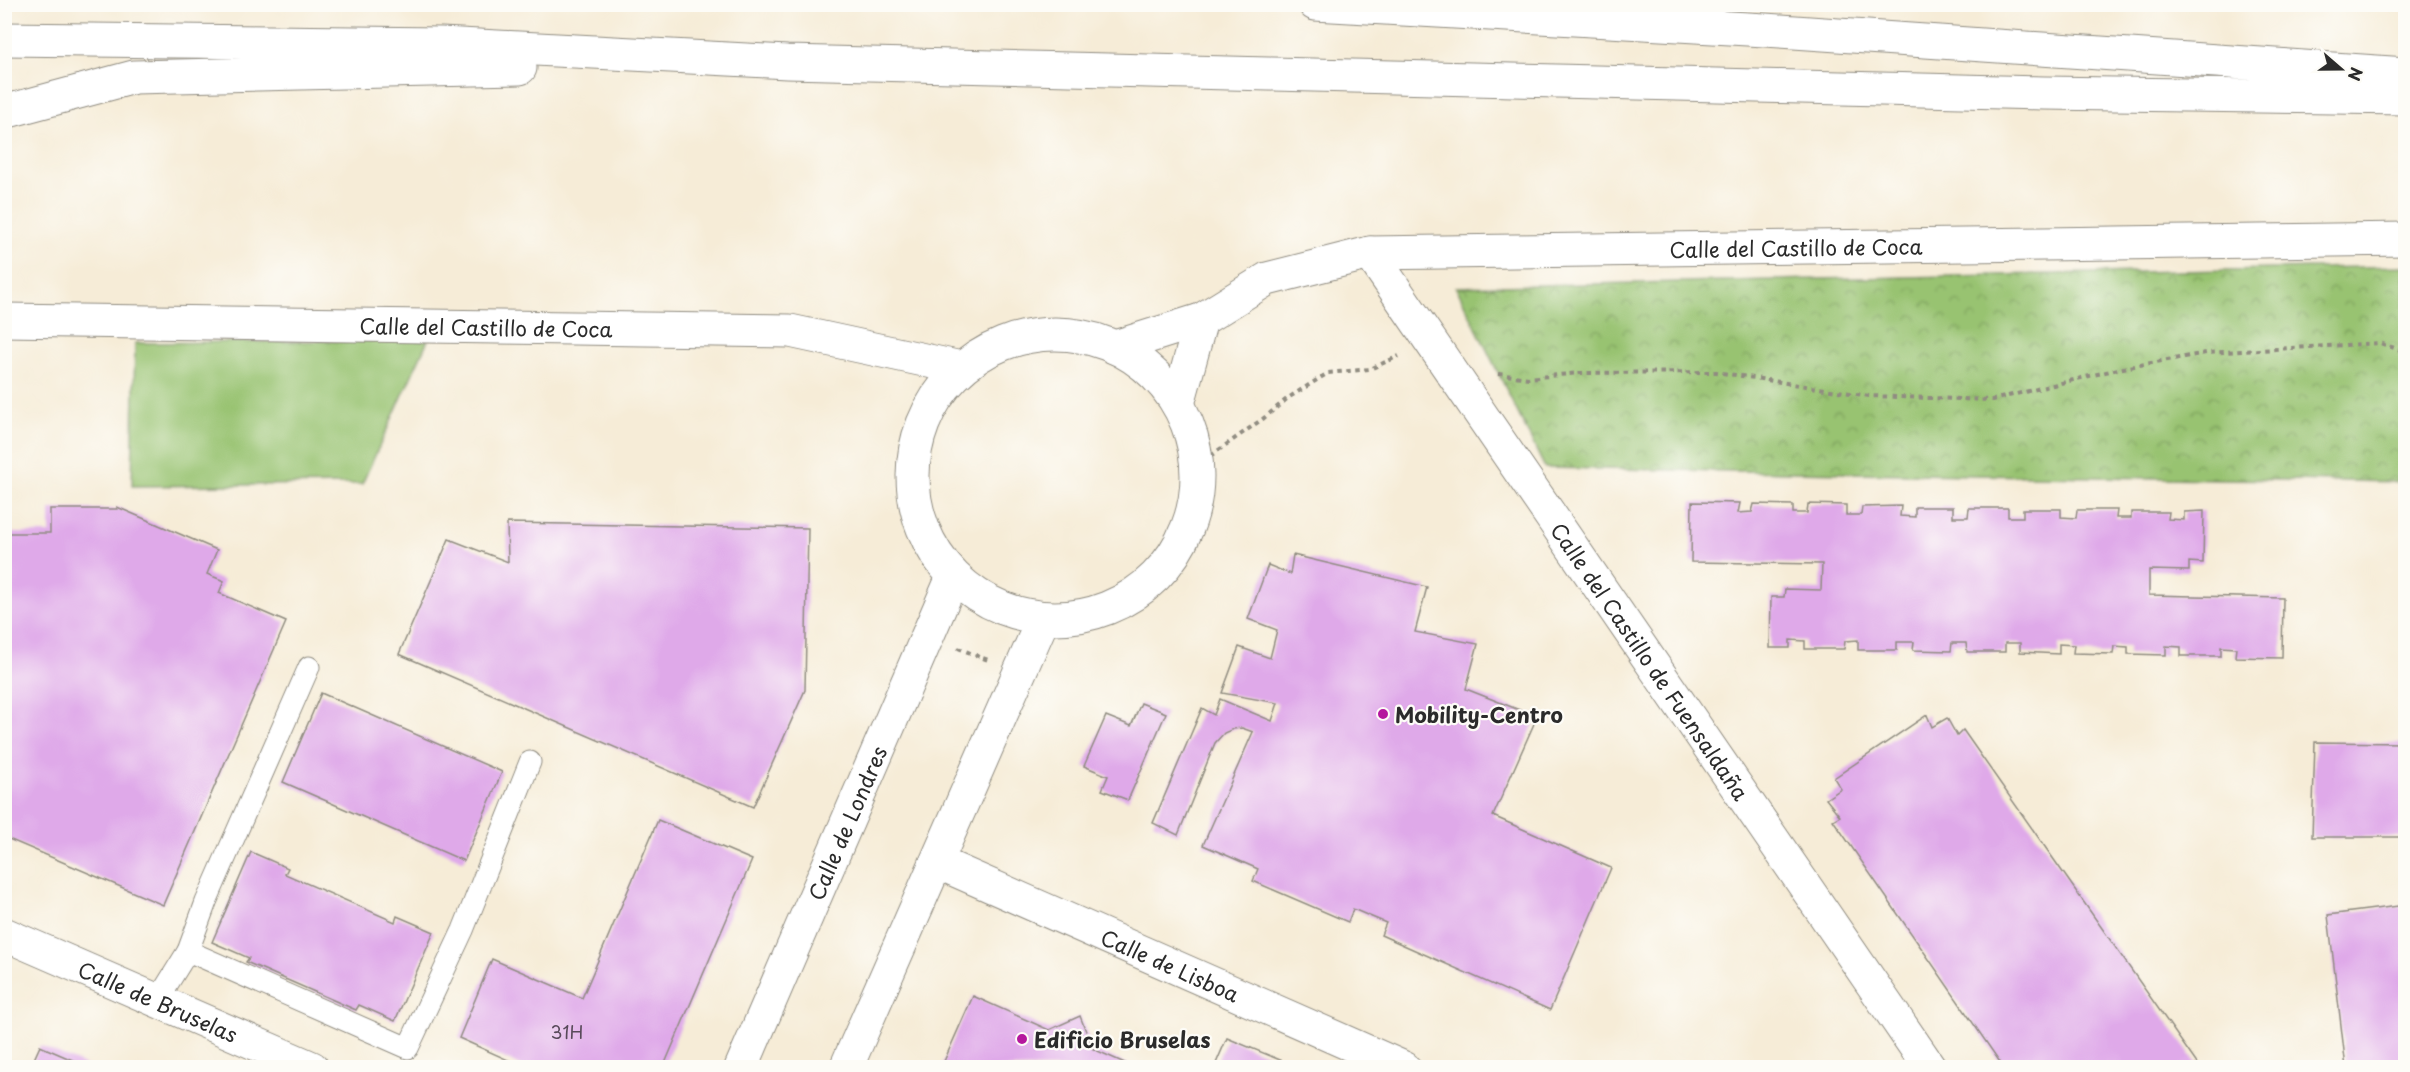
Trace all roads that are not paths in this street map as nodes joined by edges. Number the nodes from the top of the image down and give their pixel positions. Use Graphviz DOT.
graph roads {
  1 [pos="1314,4"];
  2 [pos="4,39"];
  3 [pos="787,62"];
  4 [pos="2406,74"];
  5 [pos="2406,98"];
  6 [pos="4,112"];
  7 [pos="2406,239"];
  8 [pos="1370,253"];
  9 [pos="4,320"];
  10 [pos="1202,320"];
  11 [pos="1116,346"];
  12 [pos="961,368"];
  13 [pos="1178,404"];
  14 [pos="953,577"];
  15 [pos="1043,619"];
  16 [pos="309,667"];
  17 [pos="530,762"];
  18 [pos="937,862"];
  19 [pos="4,934"];
  20 [pos="188,951"];
  21 [pos="157,1000"];
  22 [pos="312,1068"];
  23 [pos="741,1068"];
  24 [pos="846,1068"];
  25 [pos="1404,1068"];
  26 [pos="1930,1068"];
  1 -- 4 [label="main road"];
  2 -- 3 [label="main road"];
  3 -- 5 [label="main road"];
  3 -- 6 [label="main road"];
  7 -- 8 [label="main road, Calle del Castillo de Coca"];
  8 -- 10 [label="main road, Calle del Castillo de Coca"];
  8 -- 26 [label="main road, Calle del Castillo de Fuensaldaña"];
  9 -- 12 [label="main road, Calle del Castillo de Coca"];
  10 -- 11 [label="main road, Calle del Castillo de Coca"];
  10 -- 13 [label="main road"];
  11 -- 12 [label="main road"];
  11 -- 13 [label="main road"];
  12 -- 14 [label="main road"];
  13 -- 15 [label="main road"];
  14 -- 15 [label="main road"];
  14 -- 23 [label="main road, Calle de Londres"];
  15 -- 18 [label="main road"];
  16 -- 20 [label="lane"];
  17 -- 20 [label="lane"];
  18 -- 24 [label="main road"];
  18 -- 25 [label="main road, Calle de Lisboa"];
  19 -- 21 [label="main road, Calle de Bruselas"];
  20 -- 21 [label="lane"];
  21 -- 22 [label="main road, Calle de Bruselas"];
}
